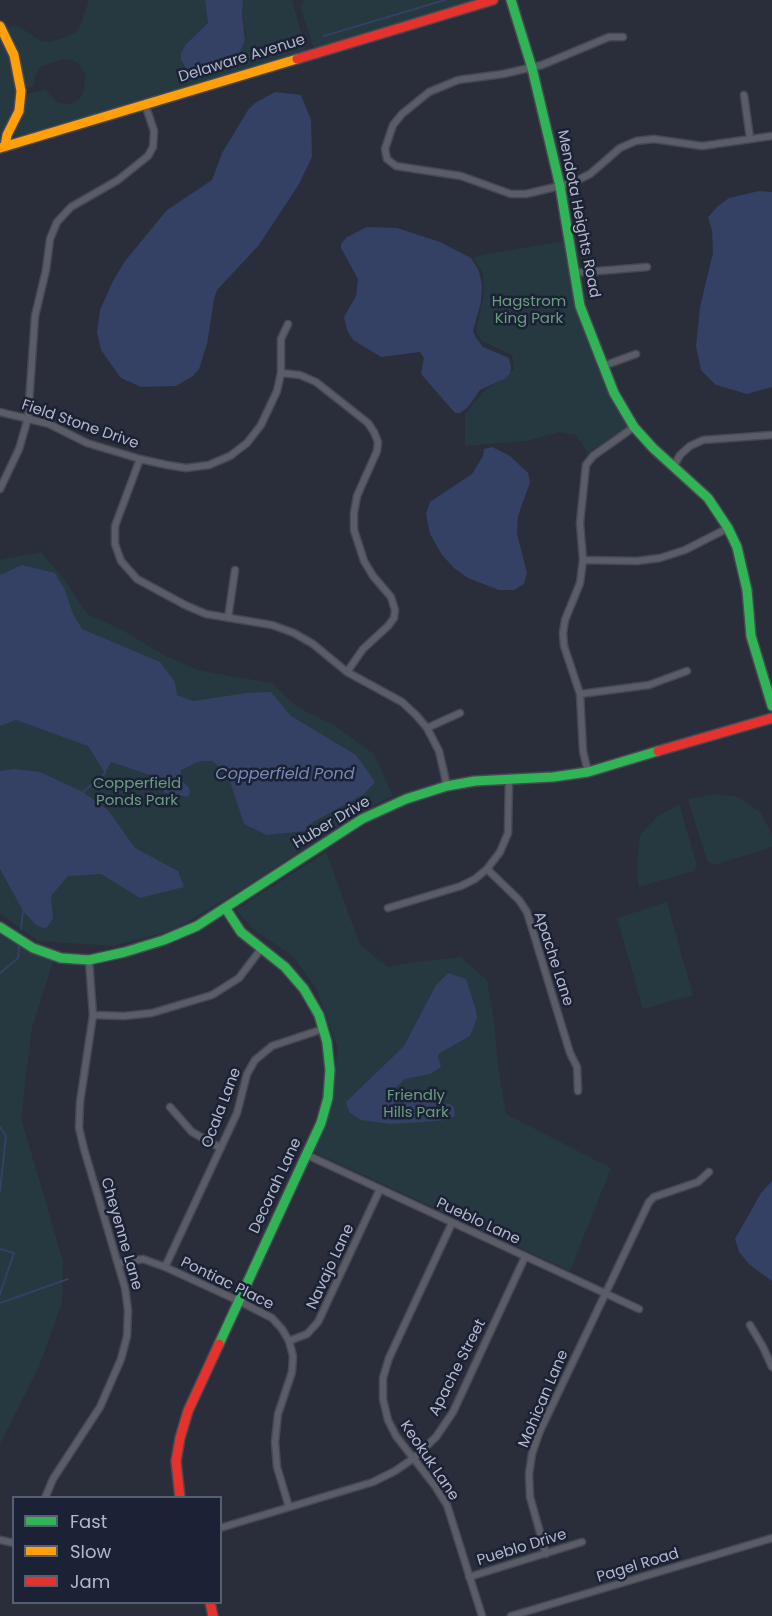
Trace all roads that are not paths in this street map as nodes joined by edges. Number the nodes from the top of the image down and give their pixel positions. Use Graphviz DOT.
graph roads {
  1 [pos="493,0"];
  2 [pos="511,0"];
  3 [pos="0,26"];
  4 [pos="623,37"];
  5 [pos="532,68"];
  6 [pos="744,95"];
  7 [pos="145,104"];
  8 [pos="772,136"];
  9 [pos="750,138"];
  10 [pos="3,147"];
  11 [pos="560,186"];
  12 [pos="647,267"];
  13 [pos="573,273"];
  14 [pos="288,324"];
  15 [pos="636,354"];
  16 [pos="603,366"];
  17 [pos="281,374"];
  18 [pos="0,412"];
  19 [pos="28,418"];
  20 [pos="634,428"];
  21 [pos="772,435"];
  22 [pos="140,459"];
  23 [pos="674,466"];
  24 [pos="0,489"];
  25 [pos="728,528"];
  26 [pos="583,560"];
  27 [pos="235,570"];
  28 [pos="228,618"];
  29 [pos="687,671"];
  30 [pos="347,672"];
  31 [pos="579,694"];
  32 [pos="772,706"];
  33 [pos="460,713"];
  34 [pos="772,718"];
  35 [pos="427,728"];
  36 [pos="588,772"];
  37 [pos="509,779"];
  38 [pos="447,786"];
  39 [pos="488,869"];
  40 [pos="388,908"];
  41 [pos="226,909"];
  42 [pos="0,927"];
  43 [pos="261,949"];
  44 [pos="89,960"];
  45 [pos="93,1015"];
  46 [pos="323,1029"];
  47 [pos="578,1091"];
  48 [pos="170,1107"];
  49 [pos="221,1148"];
  50 [pos="307,1155"];
  51 [pos="709,1172"];
  52 [pos="380,1189"];
  53 [pos="452,1223"];
  54 [pos="525,1257"];
  55 [pos="119,1263"];
  56 [pos="165,1267"];
  57 [pos="604,1294"];
  58 [pos="239,1301"];
  59 [pos="639,1309"];
  60 [pos="750,1325"];
  61 [pos="289,1341"];
  62 [pos="772,1367"];
  63 [pos="414,1458"];
  64 [pos="45,1496"];
  65 [pos="180,1496"];
  66 [pos="289,1507"];
  67 [pos="222,1527"];
  68 [pos="772,1538"];
  69 [pos="582,1542"];
  70 [pos="546,1554"];
  71 [pos="470,1577"];
  72 [pos="482,1616"];
  73 [pos="511,1616"];
  1 -- 7 [label="street, Delaware Avenue"];
  2 -- 5 [label="street, Mendota Heights Road"];
  3 -- 10 [label="street"];
  4 -- 5 [label="street"];
  5 -- 11 [label="street, Mendota Heights Road"];
  5 -- 11 [label="street"];
  6 -- 9 [label="street"];
  7 -- 10 [label="street, Delaware Avenue"];
  7 -- 19 [label="street"];
  8 -- 9 [label="street"];
  9 -- 11 [label="street"];
  11 -- 13 [label="street, Mendota Heights Road"];
  12 -- 13 [label="street"];
  13 -- 16 [label="street, Mendota Heights Road"];
  14 -- 17 [label="street, Field Stone Drive"];
  15 -- 16 [label="street"];
  16 -- 20 [label="street, Mendota Heights Road"];
  17 -- 22 [label="street, Field Stone Drive"];
  17 -- 30 [label="street"];
  18 -- 19 [label="street, Field Stone Drive"];
  19 -- 22 [label="street, Field Stone Drive"];
  19 -- 24 [label="street"];
  20 -- 23 [label="street, Mendota Heights Road"];
  20 -- 26 [label="street"];
  21 -- 23 [label="street"];
  22 -- 28 [label="street"];
  23 -- 25 [label="street, Mendota Heights Road"];
  25 -- 26 [label="street"];
  25 -- 32 [label="street, Mendota Heights Road"];
  26 -- 31 [label="street"];
  27 -- 28 [label="street"];
  28 -- 30 [label="street"];
  29 -- 31 [label="street"];
  30 -- 35 [label="street"];
  31 -- 36 [label="street"];
  33 -- 35 [label="street"];
  34 -- 36 [label="street, Huber Drive"];
  35 -- 38 [label="street"];
  36 -- 37 [label="street, Huber Drive"];
  37 -- 38 [label="street, Huber Drive"];
  37 -- 39 [label="street"];
  38 -- 41 [label="street, Huber Drive"];
  39 -- 40 [label="street"];
  39 -- 47 [label="street, Apache Lane"];
  41 -- 43 [label="street, Decorah Lane"];
  41 -- 44 [label="street, Huber Drive"];
  42 -- 44 [label="street, Huber Drive"];
  43 -- 45 [label="street"];
  43 -- 46 [label="street, Decorah Lane"];
  44 -- 45 [label="street, Cheyenne Lane"];
  45 -- 55 [label="street, Cheyenne Lane"];
  46 -- 49 [label="street, Ocala Lane"];
  46 -- 50 [label="street, Decorah Lane"];
  48 -- 49 [label="street"];
  49 -- 56 [label="street, Ocala Lane"];
  50 -- 52 [label="street, Pueblo Lane"];
  50 -- 58 [label="street, Decorah Lane"];
  51 -- 57 [label="street, Mohican Lane"];
  52 -- 53 [label="street, Pueblo Lane"];
  52 -- 61 [label="street, Navajo Lane"];
  53 -- 54 [label="street, Pueblo Lane"];
  53 -- 63 [label="street, Keokuk Lane"];
  54 -- 57 [label="street, Pueblo Lane"];
  54 -- 63 [label="street, Apache Street"];
  55 -- 56 [label="street, Pontiac Place"];
  55 -- 64 [label="street, Cheyenne Lane"];
  56 -- 58 [label="street, Pontiac Place"];
  57 -- 59 [label="street, Pueblo Lane"];
  57 -- 70 [label="street, Mohican Lane"];
  58 -- 61 [label="street, Pontiac Place"];
  58 -- 65 [label="street, Decorah Lane"];
  60 -- 62 [label="street"];
  61 -- 66 [label="street"];
  63 -- 66 [label="street, Apache Street"];
  63 -- 71 [label="street, Keokuk Lane"];
  66 -- 67 [label="street, Apache Street"];
  68 -- 73 [label="street, Pagel Road"];
  69 -- 70 [label="street, Pueblo Drive"];
  70 -- 71 [label="street, Pueblo Drive"];
  71 -- 72 [label="street, Keokuk Lane"];
}
